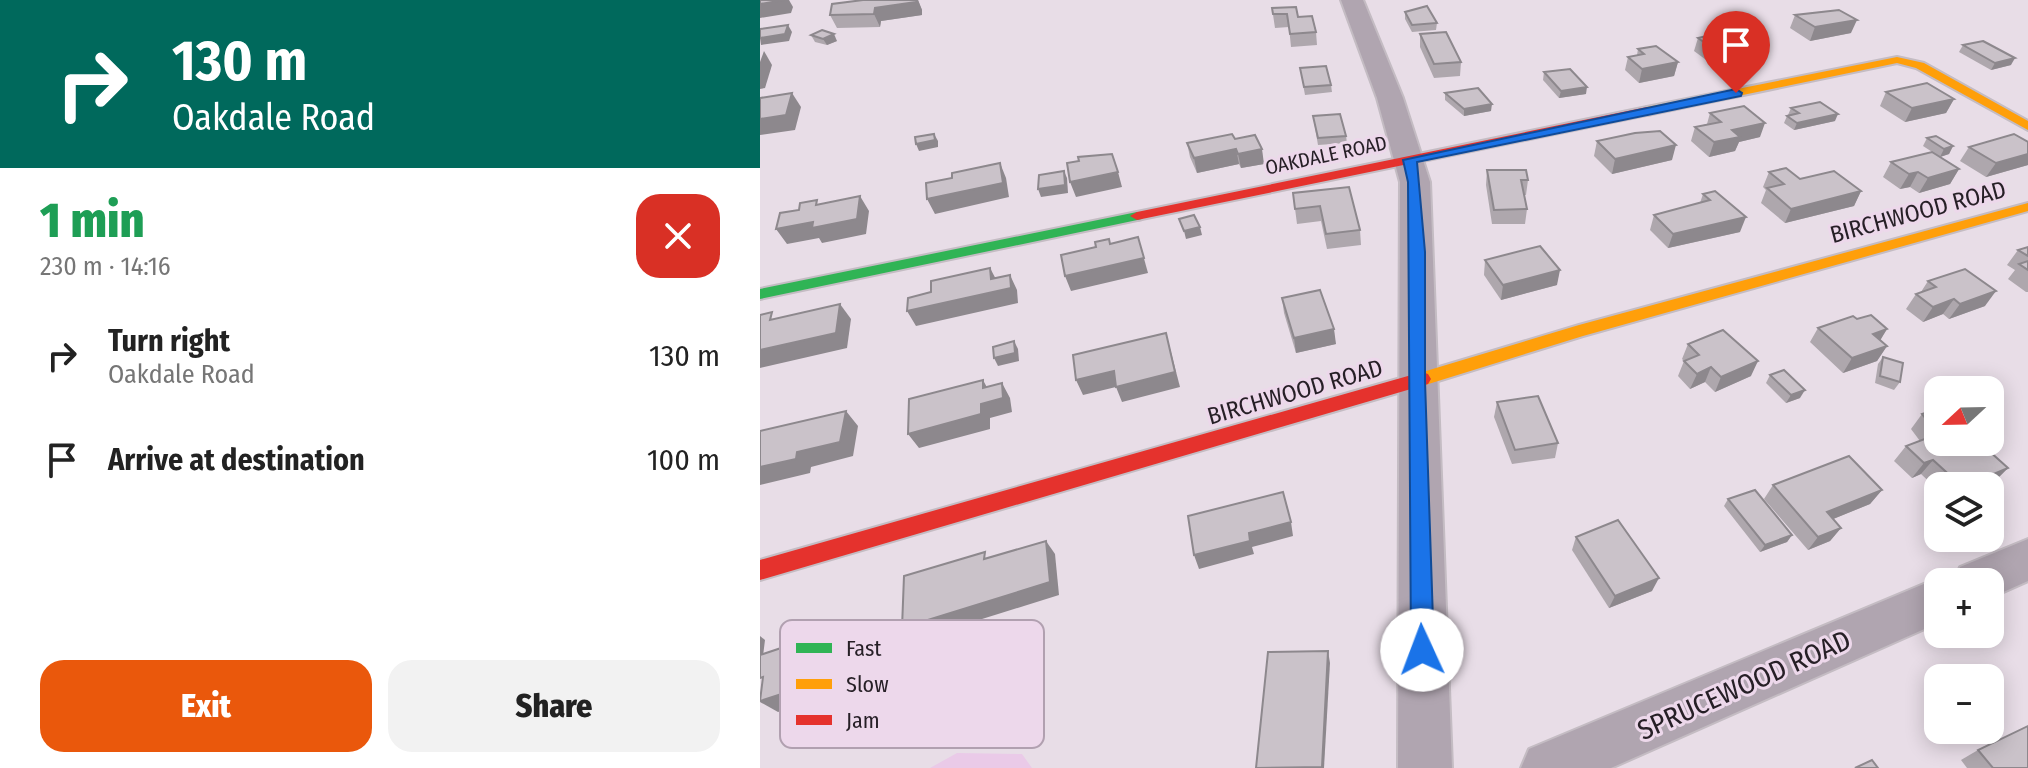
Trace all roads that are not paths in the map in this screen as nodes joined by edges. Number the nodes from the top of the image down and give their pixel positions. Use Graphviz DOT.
graph roads {
  1 [pos="1352,0"];
  2 [pos="2028,126"];
  3 [pos="1410,160"];
  4 [pos="2028,207"];
  5 [pos="760,294"];
  6 [pos="1416,381"];
  7 [pos="2028,559"];
  8 [pos="760,570"];
  9 [pos="2004,570"];
  10 [pos="1924,606"];
  11 [pos="1425,768"];
  12 [pos="1548,768"];
  1 -- 3 [label="street"];
  2 -- 3 [label="street, OAKDALE ROAD"];
  3 -- 5 [label="street, OAKDALE ROAD"];
  3 -- 6 [label="street"];
  4 -- 6 [label="street, BIRCHWOOD ROAD"];
  6 -- 8 [label="street, BIRCHWOOD ROAD"];
  6 -- 11 [label="street"];
  7 -- 9 [label="street"];
  10 -- 12 [label="street, SPRUCEWOOD ROAD"];
}
